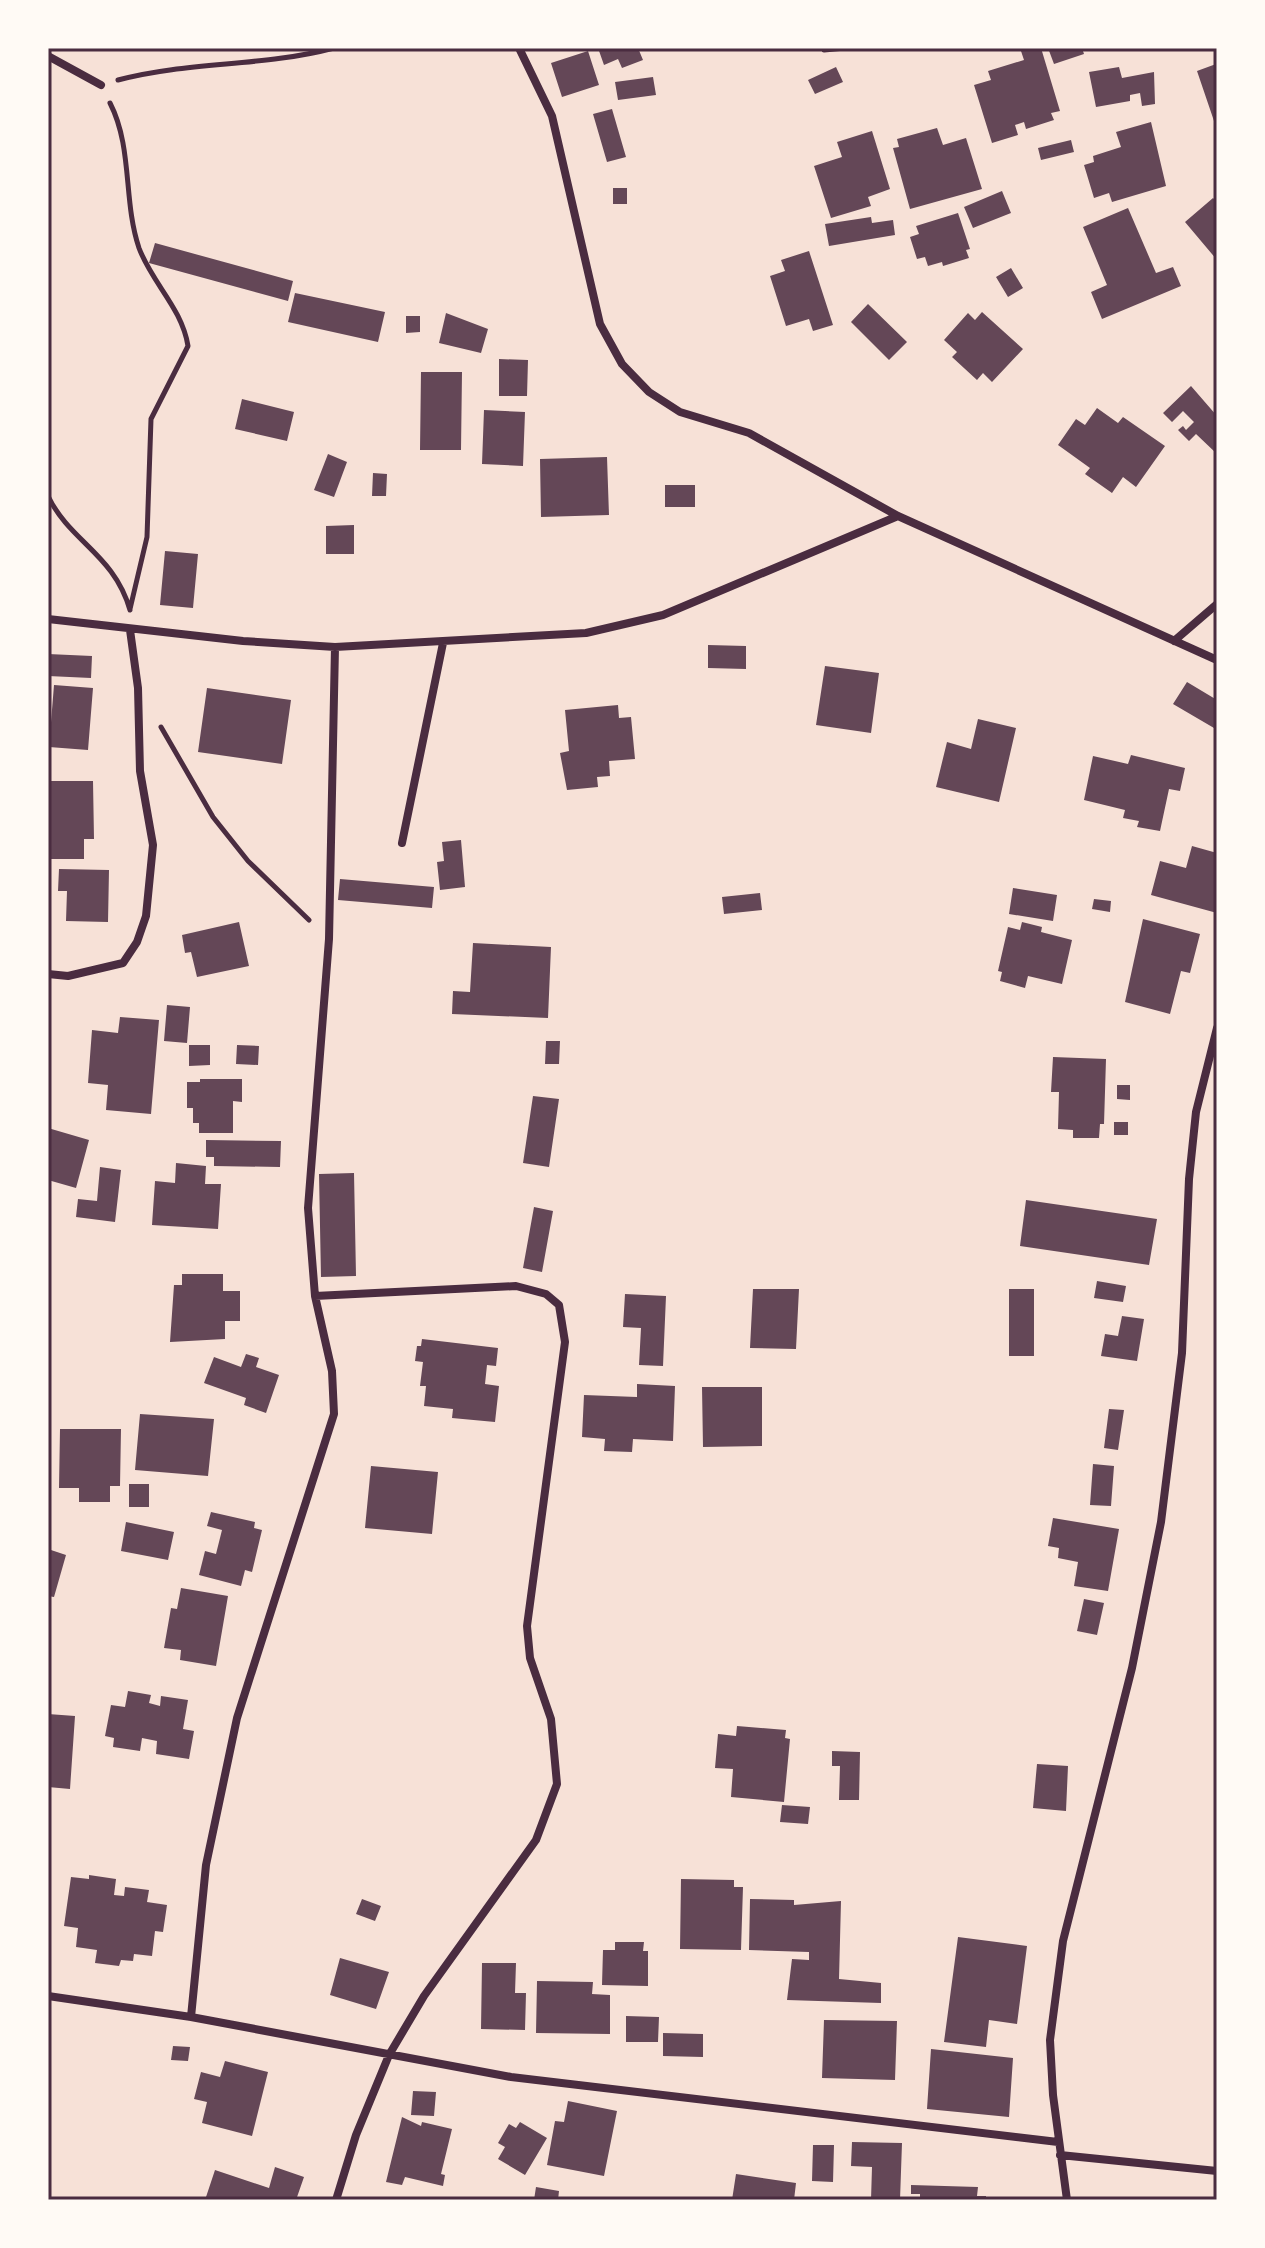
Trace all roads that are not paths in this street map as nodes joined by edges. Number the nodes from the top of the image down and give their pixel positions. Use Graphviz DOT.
graph roads {
  1 [pos="519,48"];
  2 [pos="48,56"];
  3 [pos="101,85"];
  4 [pos="898,516"];
  5 [pos="1217,604"];
  6 [pos="48,619"];
  7 [pos="132,630"];
  8 [pos="1174,641"];
  9 [pos="443,643"];
  10 [pos="335,647"];
  11 [pos="1217,660"];
  12 [pos="402,843"];
  13 [pos="48,974"];
  14 [pos="1217,1028"];
  15 [pos="315,1296"];
  16 [pos="48,1996"];
  17 [pos="191,2017"];
  18 [pos="389,2055"];
  19 [pos="1058,2142"];
  20 [pos="1060,2155"];
  21 [pos="1217,2171"];
  22 [pos="336,2200"];
  23 [pos="1067,2200"];
  1 -- 4 [label="street"];
  2 -- 3 [label="street"];
  4 -- 8 [label="street"];
  4 -- 9 [label="street"];
  5 -- 8 [label="street"];
  6 -- 7 [label="street"];
  7 -- 10 [label="street"];
  7 -- 13 [label="street"];
  8 -- 11 [label="street"];
  9 -- 10 [label="street"];
  9 -- 12 [label="street"];
  10 -- 15 [label="street"];
  14 -- 19 [label="street"];
  15 -- 17 [label="street"];
  15 -- 18 [label="street"];
  16 -- 17 [label="street"];
  17 -- 18 [label="street"];
  18 -- 19 [label="street"];
  18 -- 22 [label="street"];
  19 -- 20 [label="street"];
  20 -- 21 [label="street"];
  20 -- 23 [label="street"];
}
